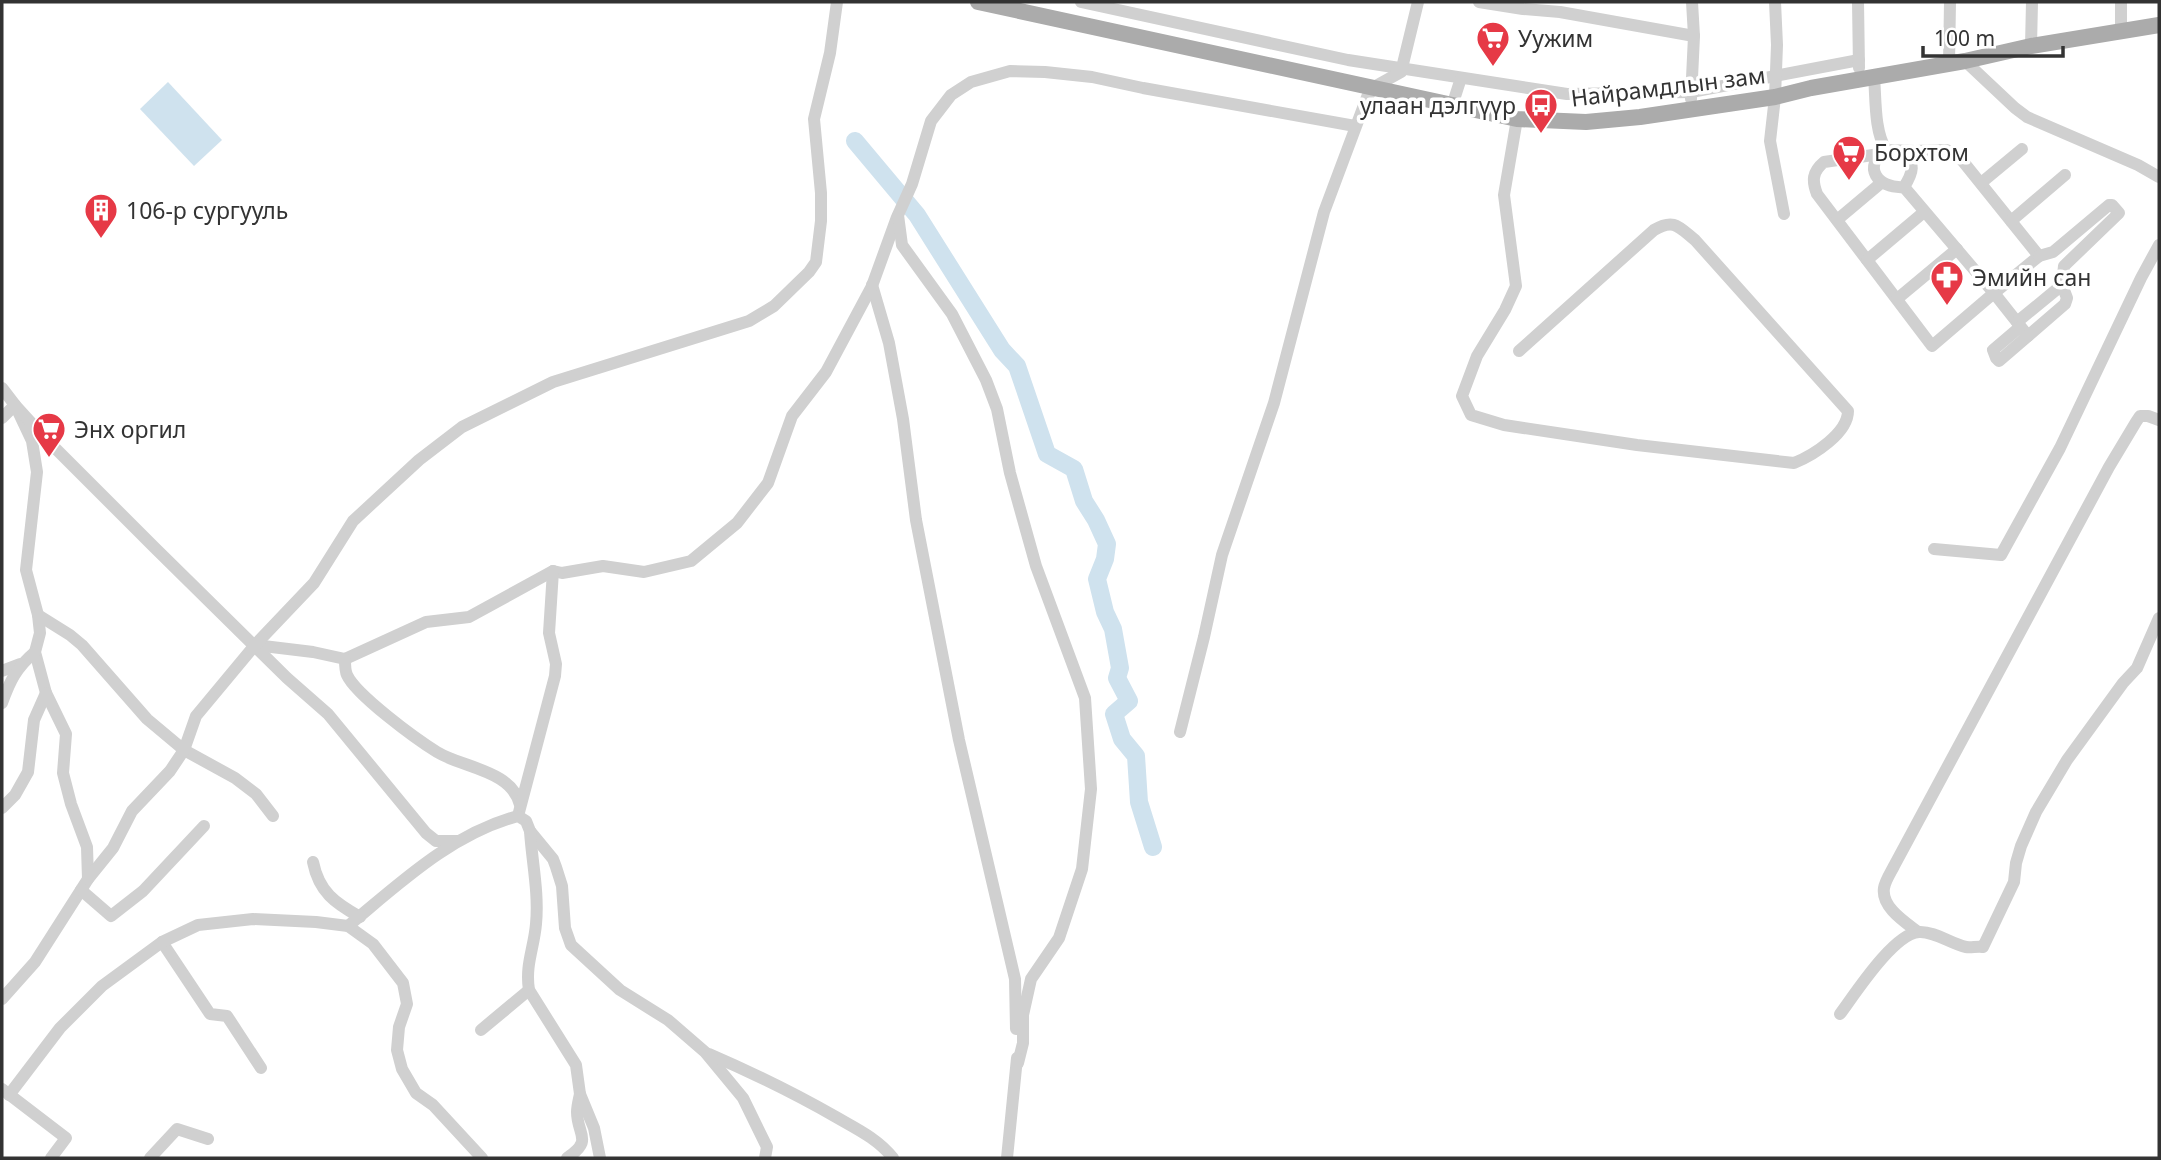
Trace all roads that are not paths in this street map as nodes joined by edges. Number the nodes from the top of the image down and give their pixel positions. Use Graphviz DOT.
graph roads {
  1 [pos="838,2"];
  2 [pos="978,2"];
  3 [pos="1081,2"];
  4 [pos="1418,2"];
  5 [pos="1479,2"];
  6 [pos="1692,2"];
  7 [pos="1775,2"];
  8 [pos="1858,2"];
  9 [pos="1950,2"];
  10 [pos="2032,2"];
  11 [pos="2120,2"];
  12 [pos="1008,5"];
  13 [pos="2159,26"];
  14 [pos="2121,33"];
  15 [pos="1694,36"];
  16 [pos="2031,47"];
  17 [pos="1859,60"];
  18 [pos="1957,62"];
  19 [pos="1402,68"];
  20 [pos="1776,76"];
  21 [pos="1461,78"];
  22 [pos="1866,78"];
  23 [pos="1374,87"];
  24 [pos="1691,92"];
  25 [pos="1775,97"];
  26 [pos="1452,106"];
  27 [pos="1690,109"];
  28 [pos="1517,119"];
  29 [pos="1355,126"];
  30 [pos="2021,149"];
  31 [pos="1903,151"];
  32 [pos="1883,152"];
  33 [pos="2065,176"];
  34 [pos="2159,177"];
  35 [pos="1881,183"];
  36 [pos="1981,183"];
  37 [pos="1904,187"];
  38 [pos="1924,212"];
  39 [pos="898,214"];
  40 [pos="1784,214"];
  41 [pos="1837,220"];
  42 [pos="2011,221"];
  43 [pos="2159,245"];
  44 [pos="1957,249"];
  45 [pos="2042,256"];
  46 [pos="1867,260"];
  47 [pos="2064,266"];
  48 [pos="872,285"];
  49 [pos="1994,293"];
  50 [pos="1897,299"];
  51 [pos="1519,351"];
  52 [pos="2,388"];
  53 [pos="15,405"];
  54 [pos="2,418"];
  55 [pos="2159,420"];
  56 [pos="1934,549"];
  57 [pos="553,572"];
  58 [pos="38,615"];
  59 [pos="2159,618"];
  60 [pos="255,645"];
  61 [pos="35,652"];
  62 [pos="345,659"];
  63 [pos="20,664"];
  64 [pos="2,671"];
  65 [pos="46,693"];
  66 [pos="2,703"];
  67 [pos="1180,732"];
  68 [pos="184,750"];
  69 [pos="2,808"];
  70 [pos="519,810"];
  71 [pos="273,816"];
  72 [pos="204,826"];
  73 [pos="530,831"];
  74 [pos="458,841"];
  75 [pos="313,863"];
  76 [pos="84,884"];
  77 [pos="360,917"];
  78 [pos="348,926"];
  79 [pos="1918,932"];
  80 [pos="162,942"];
  81 [pos="529,990"];
  82 [pos="2,999"];
  83 [pos="1840,1014"];
  84 [pos="481,1030"];
  85 [pos="705,1052"];
  86 [pos="1018,1063"];
  87 [pos="261,1068"];
  88 [pos="6,1092"];
  89 [pos="580,1094"];
  90 [pos="208,1139"];
  91 [pos="51,1158"];
  92 [pos="150,1158"];
  93 [pos="482,1158"];
  94 [pos="567,1158"];
  95 [pos="600,1158"];
  96 [pos="765,1158"];
  97 [pos="893,1158"];
  98 [pos="1007,1158"];
  1 -- 60 [label="street"];
  2 -- 12 [label="main road, Найрамдлын зам"];
  3 -- 19 [label="street"];
  4 -- 19 [label="street"];
  5 -- 15 [label="street"];
  6 -- 15 [label="street"];
  7 -- 20 [label="street"];
  8 -- 17 [label="street"];
  9 -- 18 [label="street"];
  10 -- 16 [label="street"];
  11 -- 14 [label="street"];
  12 -- 23 [label="main road, Найрамдлын зам"];
  13 -- 14 [label="main road, Найрамдлын зам"];
  14 -- 16 [label="main road, Найрамдлын зам"];
  15 -- 24 [label="street"];
  16 -- 18 [label="main road, Найрамдлын зам"];
  17 -- 20 [label="street"];
  17 -- 22 [label="street"];
  18 -- 22 [label="main road, Найрамдлын зам"];
  18 -- 34 [label="street"];
  19 -- 21 [label="street"];
  19 -- 23 [label="street"];
  20 -- 24 [label="street"];
  20 -- 25 [label="street"];
  21 -- 24 [label="street"];
  21 -- 26 [label="street"];
  22 -- 25 [label="main road, Найрамдлын зам"];
  22 -- 32 [label="street"];
  23 -- 26 [label="main road, Найрамдлын зам"];
  23 -- 29 [label="street"];
  24 -- 27 [label="street"];
  25 -- 27 [label="main road, Найрамдлын зам"];
  25 -- 40 [label="street"];
  26 -- 28 [label="main road, Найрамдлын зам"];
  27 -- 28 [label="main road, Найрамдлын зам"];
  28 -- 51 [label="street"];
  29 -- 39 [label="street"];
  29 -- 67 [label="street"];
  30 -- 36 [label="street"];
  31 -- 32 [label="street"];
  31 -- 36 [label="street"];
  31 -- 37 [label="street"];
  32 -- 35 [label="street"];
  32 -- 41 [label="street"];
  33 -- 42 [label="street"];
  35 -- 37 [label="street"];
  35 -- 41 [label="street"];
  36 -- 42 [label="street"];
  37 -- 38 [label="street"];
  38 -- 44 [label="street"];
  38 -- 46 [label="street"];
  39 -- 48 [label="street"];
  39 -- 86 [label="street"];
  41 -- 46 [label="street"];
  42 -- 45 [label="street"];
  43 -- 56 [label="street"];
  44 -- 49 [label="street"];
  44 -- 50 [label="street"];
  45 -- 47 [label="street"];
  45 -- 47 [label="street"];
  45 -- 49 [label="street"];
  46 -- 50 [label="street"];
  47 -- 49 [label="street"];
  48 -- 57 [label="street"];
  48 -- 86 [label="street"];
  49 -- 50 [label="street"];
  52 -- 53 [label="street"];
  53 -- 54 [label="street"];
  53 -- 58 [label="street"];
  53 -- 60 [label="street"];
  55 -- 79 [label="street"];
  57 -- 62 [label="street"];
  57 -- 70 [label="street"];
  58 -- 61 [label="street"];
  58 -- 68 [label="street"];
  59 -- 79 [label="street"];
  60 -- 62 [label="street"];
  60 -- 68 [label="street"];
  60 -- 74 [label="street"];
  61 -- 63 [label="street"];
  61 -- 65 [label="street"];
  62 -- 70 [label="street"];
  63 -- 64 [label="street"];
  63 -- 66 [label="street"];
  65 -- 69 [label="street"];
  65 -- 76 [label="street"];
  68 -- 71 [label="street"];
  68 -- 76 [label="street"];
  70 -- 73 [label="street"];
  70 -- 74 [label="street"];
  72 -- 76 [label="street"];
  73 -- 81 [label="street"];
  73 -- 85 [label="street"];
  74 -- 77 [label="street"];
  75 -- 77 [label="street"];
  76 -- 82 [label="street"];
  77 -- 78 [label="street"];
  78 -- 80 [label="street"];
  78 -- 93 [label="street"];
  79 -- 83 [label="street"];
  80 -- 87 [label="street"];
  80 -- 88 [label="street"];
  81 -- 84 [label="street"];
  81 -- 89 [label="street"];
  85 -- 96 [label="street"];
  85 -- 97 [label="street"];
  86 -- 98 [label="street"];
  88 -- 91 [label="street"];
  89 -- 94 [label="street"];
  89 -- 95 [label="street"];
  90 -- 92 [label="street"];
}
